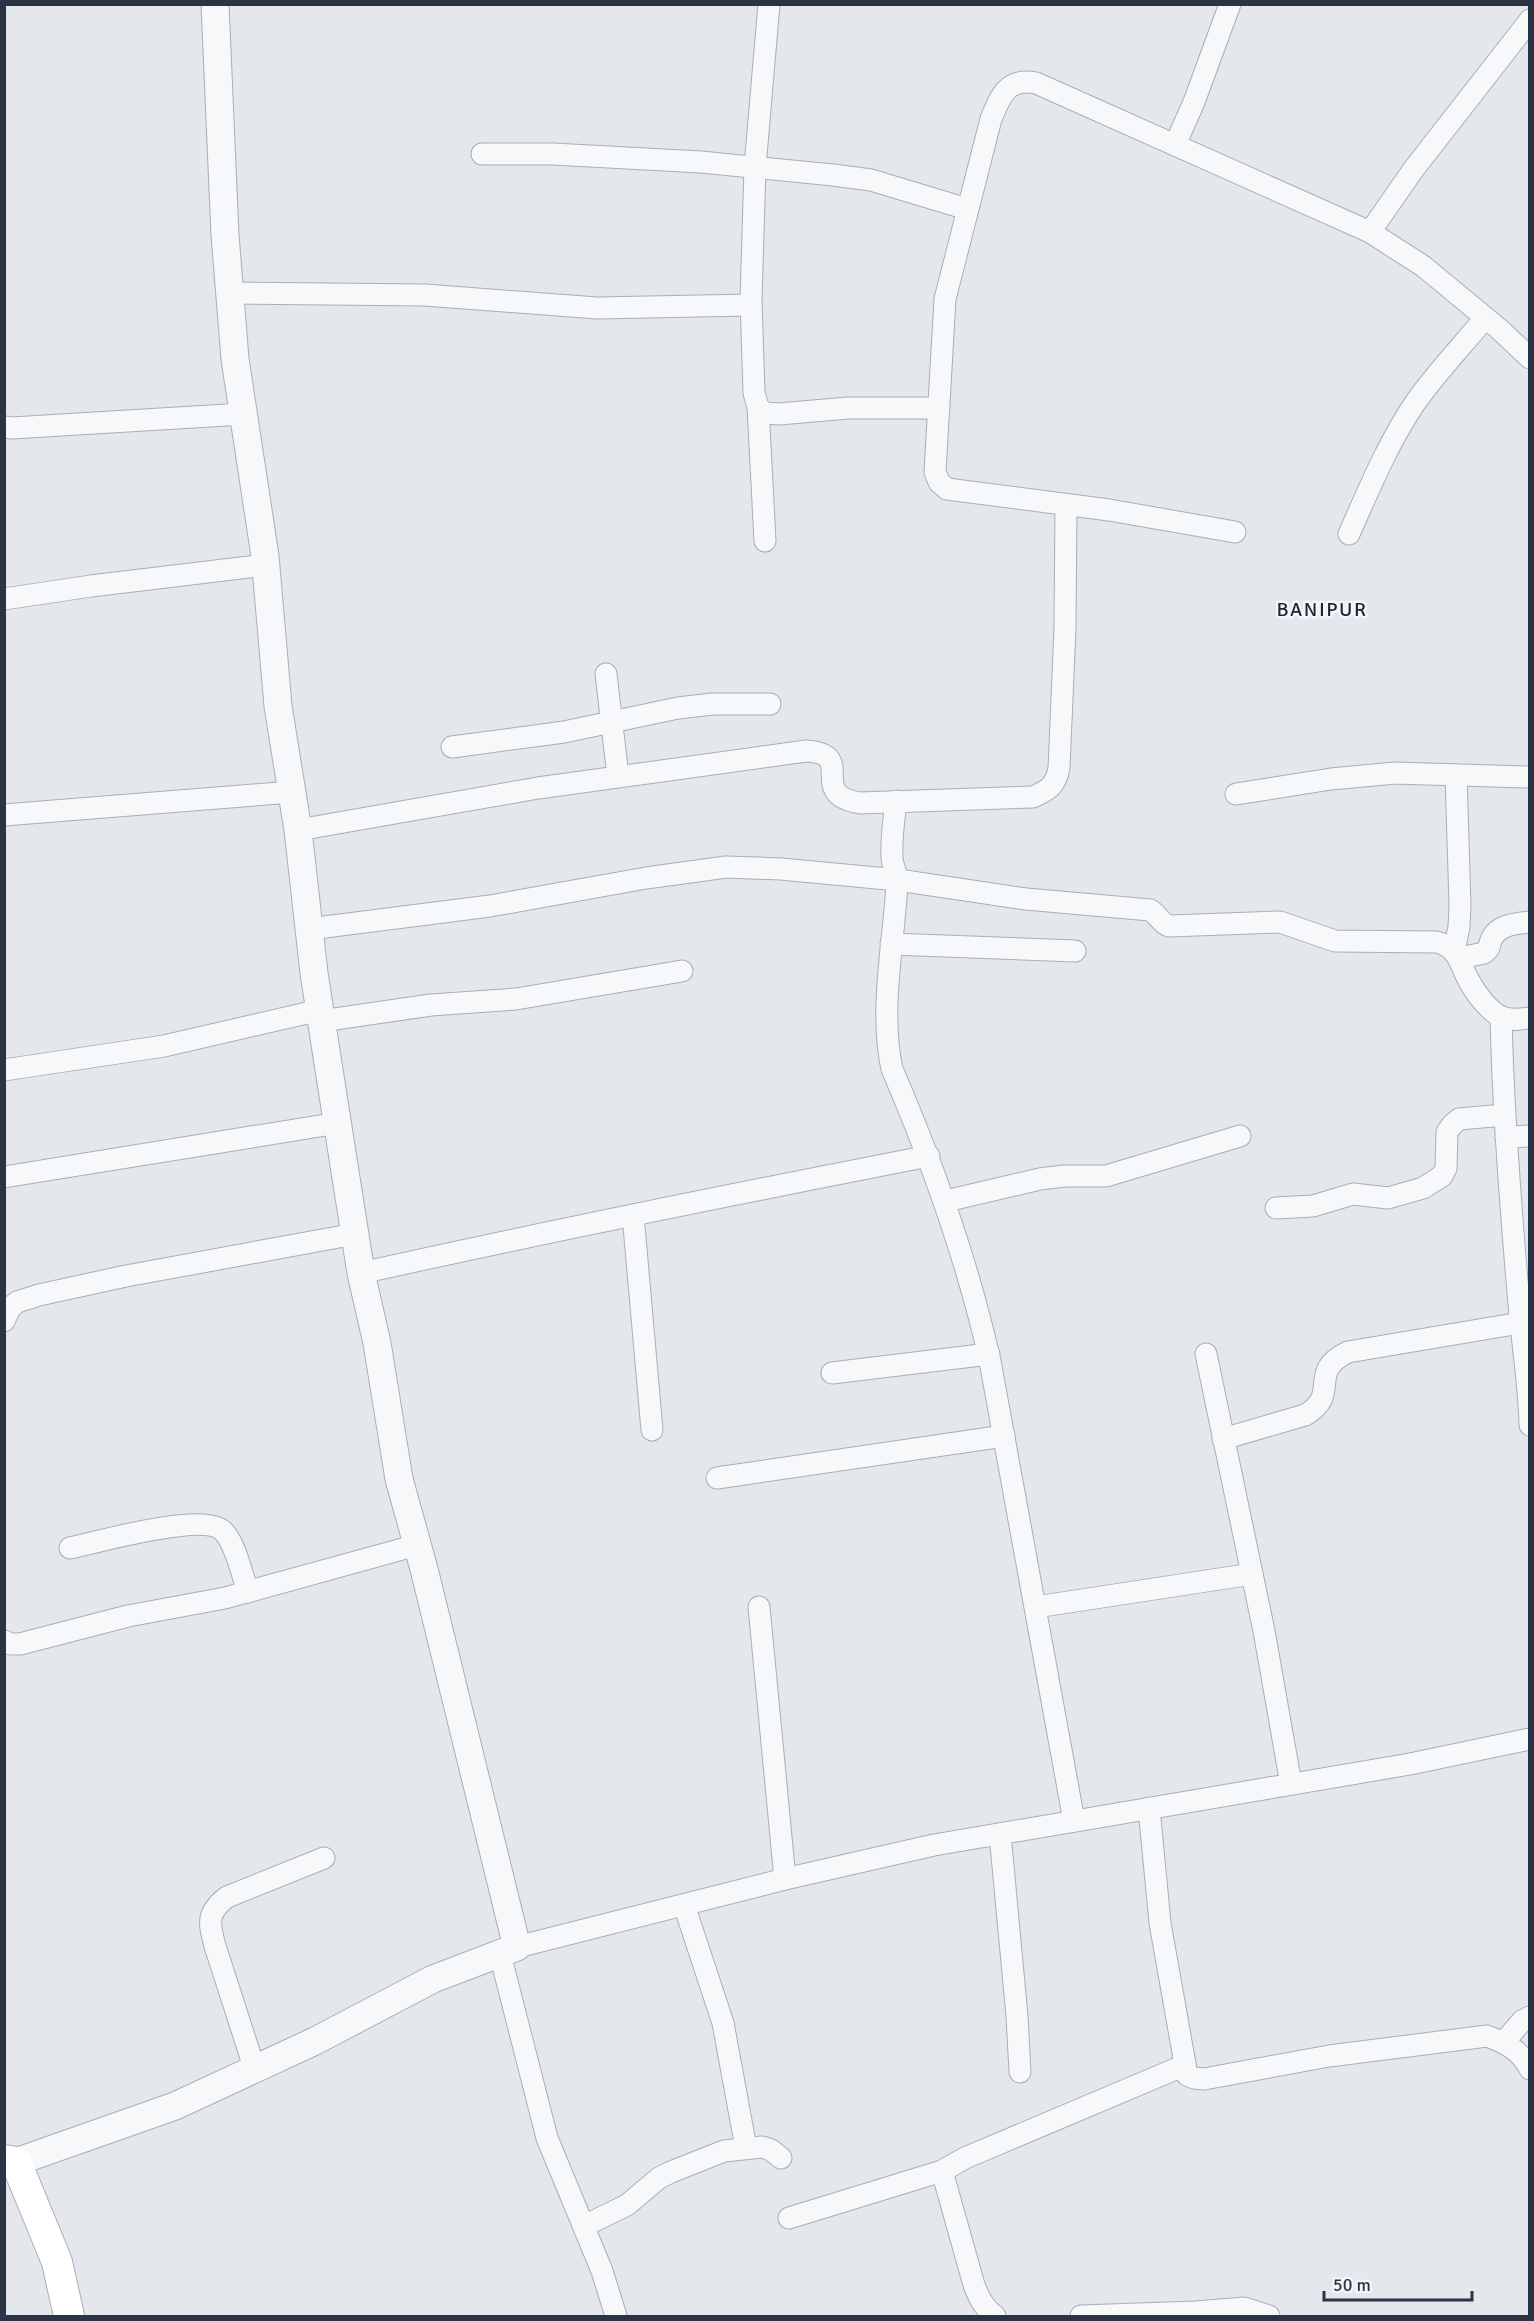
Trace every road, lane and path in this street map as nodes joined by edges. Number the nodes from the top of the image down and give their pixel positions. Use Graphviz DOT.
graph roads {
  1 [pos="215,4"];
  2 [pos="769,4"];
  3 [pos="1230,4"];
  4 [pos="1530,20"];
  5 [pos="1175,145"];
  6 [pos="482,154"];
  7 [pos="755,167"];
  8 [pos="968,209"];
  9 [pos="1370,232"];
  10 [pos="229,293"];
  11 [pos="751,305"];
  12 [pos="1485,318"];
  13 [pos="1530,358"];
  14 [pos="758,407"];
  15 [pos="939,408"];
  16 [pos="243,414"];
  17 [pos="4,427"];
  18 [pos="1066,505"];
  19 [pos="1235,532"];
  20 [pos="1349,534"];
  21 [pos="765,541"];
  22 [pos="266,565"];
  23 [pos="4,599"];
  24 [pos="606,674"];
  25 [pos="770,704"];
  26 [pos="612,721"];
  27 [pos="452,747"];
  28 [pos="1456,775"];
  29 [pos="618,776"];
  30 [pos="1530,777"];
  31 [pos="292,792"];
  32 [pos="1236,794"];
  33 [pos="896,801"];
  34 [pos="4,815"];
  35 [pos="298,830"];
  36 [pos="898,880"];
  37 [pos="1530,922"];
  38 [pos="309,929"];
  39 [pos="891,944"];
  40 [pos="1075,951"];
  41 [pos="1457,954"];
  42 [pos="682,971"];
  43 [pos="321,1016"];
  44 [pos="1501,1017"];
  45 [pos="1530,1018"];
  46 [pos="4,1070"];
  47 [pos="1504,1115"];
  48 [pos="338,1123"];
  49 [pos="1240,1136"];
  50 [pos="1530,1136"];
  51 [pos="1506,1137"];
  52 [pos="928,1156"];
  53 [pos="4,1177"];
  54 [pos="946,1201"];
  55 [pos="1276,1208"];
  56 [pos="633,1215"];
  57 [pos="1521,1232"];
  58 [pos="355,1234"];
  59 [pos="361,1273"];
  60 [pos="4,1321"];
  61 [pos="1520,1323"];
  62 [pos="989,1354"];
  63 [pos="1206,1354"];
  64 [pos="831,1373"];
  65 [pos="1530,1425"];
  66 [pos="652,1430"];
  67 [pos="1004,1436"];
  68 [pos="1223,1438"];
  69 [pos="717,1478"];
  70 [pos="417,1545"];
  71 [pos="70,1548"];
  72 [pos="1252,1574"];
  73 [pos="248,1592"];
  74 [pos="759,1607"];
  75 [pos="1036,1607"];
  76 [pos="4,1641"];
  77 [pos="1530,1739"];
  78 [pos="1291,1784"];
  79 [pos="1149,1808"];
  80 [pos="1074,1821"];
  81 [pos="1000,1834"];
  82 [pos="324,1858"];
  83 [pos="786,1879"];
  84 [pos="684,1905"];
  85 [pos="508,1950"];
  86 [pos="1530,2017"];
  87 [pos="1504,2042"];
  88 [pos="1185,2065"];
  89 [pos="255,2070"];
  90 [pos="1530,2070"];
  91 [pos="1020,2072"];
  92 [pos="746,2148"];
  93 [pos="781,2158"];
  94 [pos="10,2161"];
  95 [pos="942,2171"];
  96 [pos="789,2218"];
  97 [pos="584,2226"];
  98 [pos="69,2316"];
  99 [pos="616,2316"];
  100 [pos="995,2316"];
  101 [pos="1080,2316"];
  102 [pos="1269,2316"];
  1 -- 10 [label="street"];
  2 -- 7 [label="street"];
  3 -- 5 [label="street"];
  4 -- 9 [label="street"];
  5 -- 8 [label="street"];
  5 -- 9 [label="street"];
  6 -- 7 [label="street"];
  7 -- 8 [label="street"];
  7 -- 11 [label="street"];
  8 -- 15 [label="street"];
  9 -- 12 [label="street"];
  10 -- 11 [label="street"];
  10 -- 16 [label="street"];
  11 -- 14 [label="street"];
  12 -- 13 [label="street"];
  12 -- 20 [label="street"];
  14 -- 15 [label="street"];
  14 -- 21 [label="street"];
  15 -- 18 [label="street"];
  16 -- 17 [label="street"];
  16 -- 22 [label="street"];
  18 -- 19 [label="street"];
  18 -- 33 [label="street"];
  22 -- 23 [label="street"];
  22 -- 31 [label="street"];
  24 -- 26 [label="street"];
  25 -- 26 [label="street"];
  26 -- 27 [label="street"];
  26 -- 29 [label="street"];
  28 -- 30 [label="street"];
  28 -- 32 [label="street"];
  28 -- 41 [label="street"];
  29 -- 33 [label="street"];
  29 -- 35 [label="street"];
  31 -- 34 [label="street"];
  31 -- 35 [label="street"];
  33 -- 36 [label="street"];
  35 -- 38 [label="street"];
  36 -- 38 [label="street"];
  36 -- 39 [label="street"];
  36 -- 41 [label="street"];
  37 -- 41 [label="street"];
  38 -- 43 [label="street"];
  39 -- 40 [label="street"];
  39 -- 52 [label="street"];
  41 -- 44 [label="street"];
  42 -- 43 [label="street"];
  43 -- 46 [label="street"];
  43 -- 48 [label="street"];
  44 -- 45 [label="street"];
  44 -- 47 [label="street"];
  47 -- 51 [label="street"];
  47 -- 55 [label="street"];
  48 -- 53 [label="street"];
  48 -- 58 [label="street"];
  49 -- 54 [label="street"];
  50 -- 51 [label="street"];
  51 -- 57 [label="street"];
  52 -- 54 [label="street"];
  52 -- 56 [label="street"];
  54 -- 62 [label="street"];
  56 -- 59 [label="street"];
  56 -- 66 [label="street"];
  57 -- 61 [label="street"];
  58 -- 59 [label="street"];
  58 -- 60 [label="street"];
  59 -- 70 [label="street"];
  61 -- 65 [label="street"];
  61 -- 68 [label="street"];
  62 -- 64 [label="street"];
  62 -- 67 [label="street"];
  63 -- 68 [label="street"];
  67 -- 69 [label="street"];
  67 -- 75 [label="street"];
  68 -- 72 [label="street"];
  70 -- 73 [label="street"];
  70 -- 85 [label="street"];
  71 -- 73 [label="street"];
  72 -- 75 [label="street"];
  72 -- 78 [label="street"];
  73 -- 76 [label="street"];
  74 -- 83 [label="street"];
  75 -- 80 [label="street"];
  77 -- 78 [label="street"];
  78 -- 79 [label="street"];
  79 -- 80 [label="street"];
  79 -- 88 [label="street"];
  80 -- 81 [label="street"];
  81 -- 83 [label="street"];
  81 -- 91 [label="street"];
  82 -- 89 [label="street"];
  83 -- 84 [label="street"];
  84 -- 85 [label="street"];
  84 -- 92 [label="street"];
  85 -- 89 [label="street"];
  85 -- 97 [label="street"];
  86 -- 87 [label="street"];
  87 -- 88 [label="street"];
  87 -- 90 [label="street"];
  88 -- 95 [label="street"];
  89 -- 94 [label="street"];
  92 -- 93 [label="street"];
  92 -- 97 [label="street"];
  94 -- 98 [label="main road"];
  95 -- 96 [label="street"];
  95 -- 100 [label="street"];
  97 -- 99 [label="street"];
  101 -- 102 [label="street"];
}
